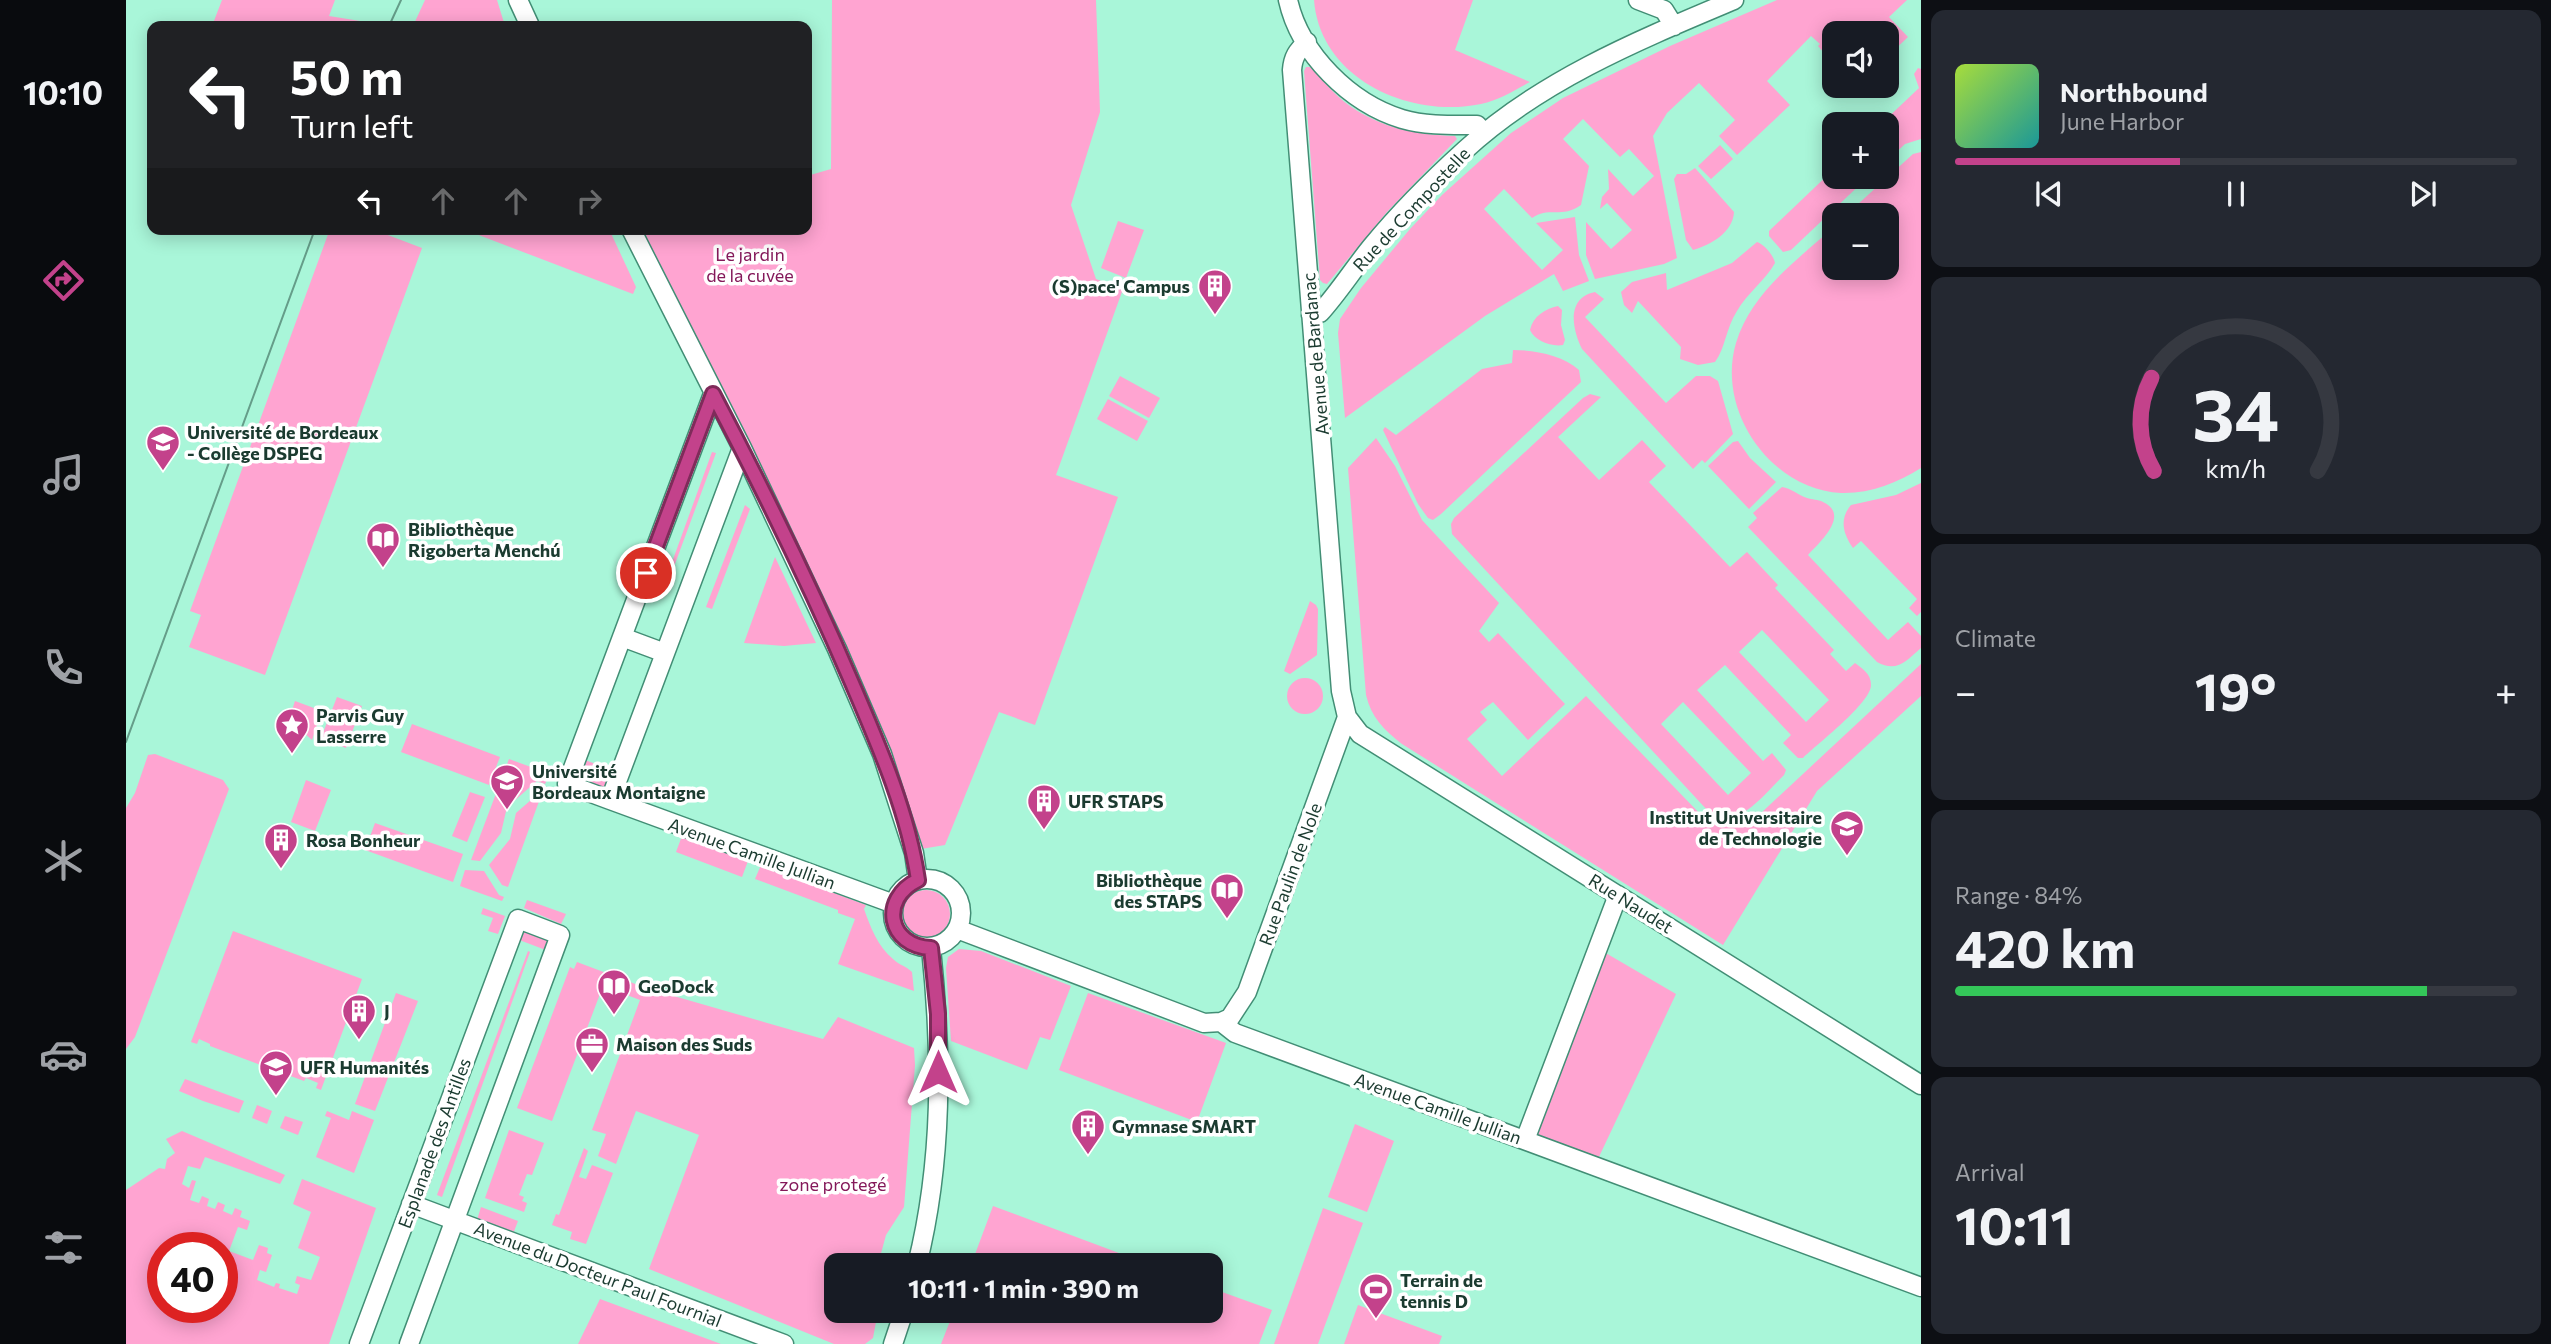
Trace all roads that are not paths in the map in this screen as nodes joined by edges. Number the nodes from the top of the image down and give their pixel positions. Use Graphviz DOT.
graph roads {
  1 [pos="518,0"];
  2 [pos="1288,0"];
  3 [pos="1638,0"];
  4 [pos="1734,0"];
  5 [pos="528,21"];
  6 [pos="1674,26"];
  7 [pos="1307,42"];
  8 [pos="1484,133"];
  9 [pos="634,235"];
  10 [pos="1311,314"];
  11 [pos="713,394"];
  12 [pos="742,449"];
  13 [pos="622,637"];
  14 [pos="664,653"];
  15 [pos="1347,717"];
  16 [pos="610,800"];
  17 [pos="918,880"];
  18 [pos="1618,895"];
  19 [pos="894,904"];
  20 [pos="957,929"];
  21 [pos="931,948"];
  22 [pos="1221,1022"];
  23 [pos="1921,1085"];
  24 [pos="1525,1140"];
  25 [pos="411,1204"];
  26 [pos="455,1220"];
  27 [pos="920,1253"];
  28 [pos="1921,1287"];
  29 [pos="900,1323"];
  30 [pos="359,1344"];
  31 [pos="410,1344"];
  32 [pos="784,1344"];
  33 [pos="893,1344"];
  1 -- 5 [label="street"];
  2 -- 7 [label="street"];
  3 -- 6 [label="street"];
  4 -- 6 [label="street, Rue de Compostelle"];
  6 -- 8 [label="street, Rue de Compostelle"];
  7 -- 8 [label="street, Rue de Compostelle"];
  7 -- 10 [label="street, Avenue de Bardanac"];
  8 -- 10 [label="street, Rue de Compostelle"];
  9 -- 11 [label="street"];
  10 -- 15 [label="street, Avenue de Bardanac"];
  11 -- 12 [label="street"];
  11 -- 13 [label="street"];
  12 -- 14 [label="street"];
  12 -- 17 [label="street"];
  13 -- 14 [label="street"];
  13 -- 16 [label="street"];
  14 -- 16 [label="street"];
  15 -- 18 [label="street, Rue Naudet"];
  15 -- 22 [label="street, Rue Paulin de Nole"];
  16 -- 19 [label="street, Avenue Camille Jullian"];
  17 -- 19 [label="street"];
  17 -- 20 [label="street"];
  18 -- 23 [label="street, Rue Naudet"];
  18 -- 24 [label="street"];
  19 -- 21 [label="street"];
  20 -- 21 [label="street"];
  20 -- 22 [label="street, Avenue Camille Jullian"];
  21 -- 27 [label="street"];
  22 -- 24 [label="street, Avenue Camille Jullian"];
  24 -- 28 [label="street, Avenue Camille Jullian"];
  25 -- 26 [label="street, Avenue du Docteur Paul Fournial"];
  25 -- 26 [label="street, Esplanade des Antilles"];
  25 -- 30 [label="street, Esplanade des Antilles"];
  26 -- 31 [label="street"];
  26 -- 32 [label="street, Avenue du Docteur Paul Fournial"];
  29 -- 33 [label="street"];
}
